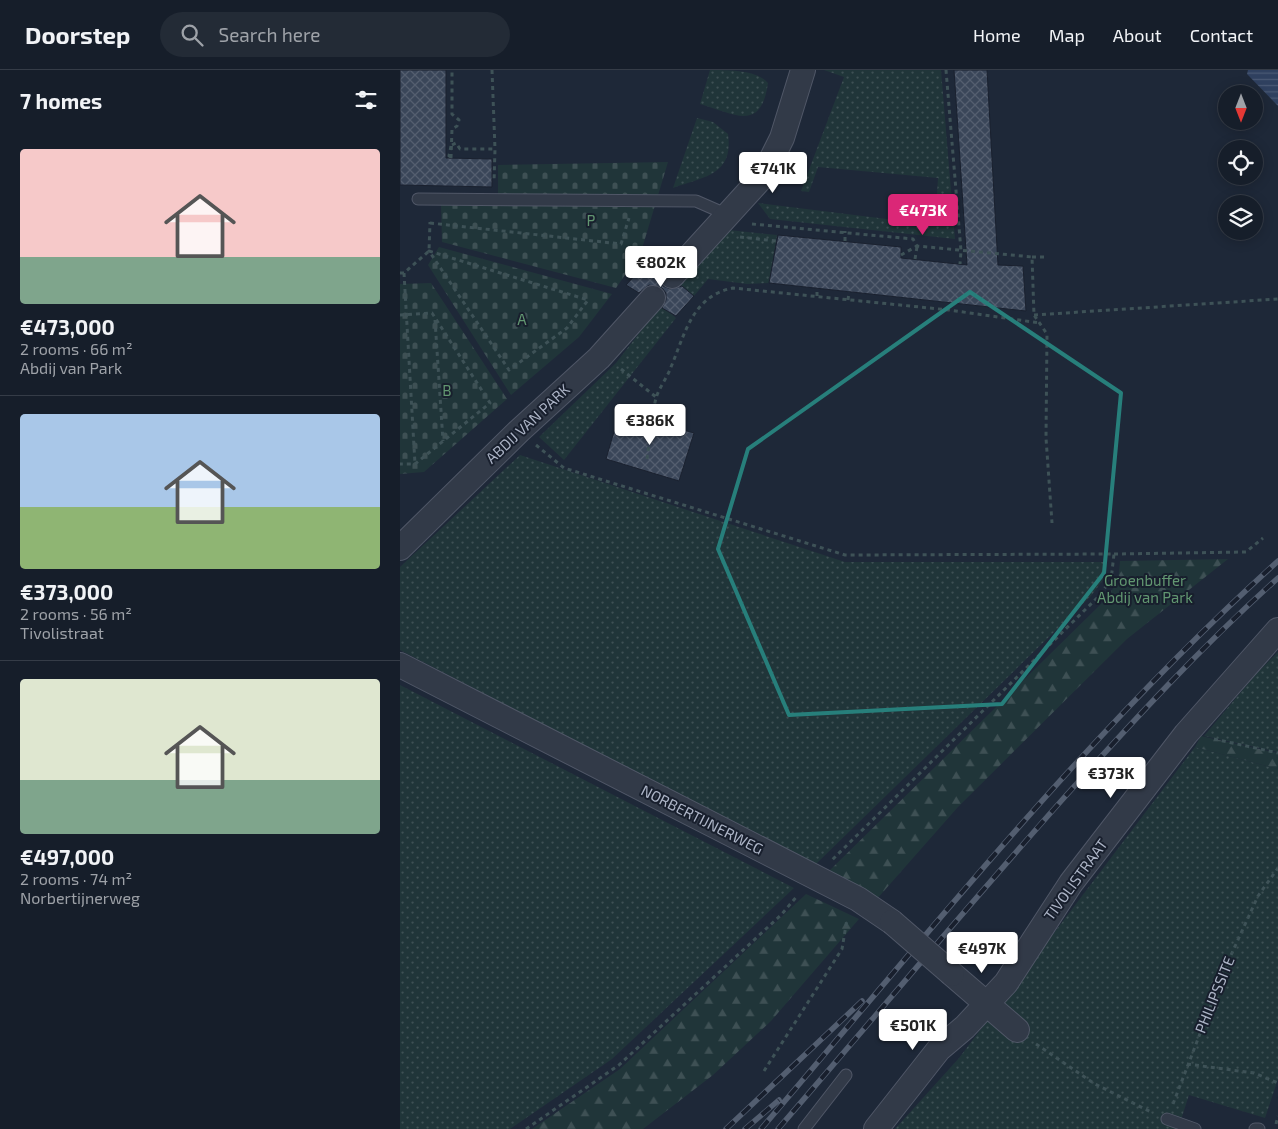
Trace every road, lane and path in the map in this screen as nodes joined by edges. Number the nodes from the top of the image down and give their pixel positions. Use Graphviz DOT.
graph roads {
  1 [pos="452,70"];
  2 [pos="492,70"];
  3 [pos="803,70"];
  4 [pos="946,70"];
  5 [pos="452,145"];
  6 [pos="495,149"];
  7 [pos="451,158"];
  8 [pos="418,199"];
  9 [pos="431,199"];
  10 [pos="494,200"];
  11 [pos="634,200"];
  12 [pos="728,215"];
  13 [pos="430,223"];
  14 [pos="845,231"];
  15 [pos="711,234"];
  16 [pos="776,241"];
  17 [pos="845,241"];
  18 [pos="917,246"];
  19 [pos="429,251"];
  20 [pos="961,251"];
  21 [pos="901,254"];
  22 [pos="1032,257"];
  23 [pos="1044,257"];
  24 [pos="915,259"];
  25 [pos="960,264"];
  26 [pos="402,273"];
  27 [pos="672,276"];
  28 [pos="817,288"];
  29 [pos="849,292"];
  30 [pos="817,296"];
  31 [pos="653,298"];
  32 [pos="1278,299"];
  33 [pos="848,300"];
  34 [pos="1062,308"];
  35 [pos="1062,313"];
  36 [pos="400,315"];
  37 [pos="406,315"];
  38 [pos="1034,315"];
  39 [pos="435,318"];
  40 [pos="1040,323"];
  41 [pos="603,354"];
  42 [pos="656,398"];
  43 [pos="519,431"];
  44 [pos="443,441"];
  45 [pos="647,459"];
  46 [pos="400,464"];
  47 [pos="415,464"];
  48 [pos="1052,523"];
  49 [pos="1263,538"];
  50 [pos="400,548"];
  51 [pos="1114,554"];
  52 [pos="1278,630"];
  53 [pos="400,664"];
  54 [pos="1186,734"];
  55 [pos="1278,753"];
  56 [pos="1278,868"];
  57 [pos="815,877"];
  58 [pos="858,898"];
  59 [pos="986,1003"];
  60 [pos="1024,1035"];
  61 [pos="1187,1064"];
  62 [pos="764,1071"];
  63 [pos="846,1075"];
  64 [pos="1278,1083"];
  65 [pos="1167,1119"];
  66 [pos="526,1129"];
  67 [pos="804,1129"];
  68 [pos="876,1129"];
  69 [pos="1195,1129"];
  70 [pos="1255,1129"];
  71 [pos="1259,1129"];
  1 -- 5 [label="path"];
  2 -- 6 [label="path"];
  3 -- 12 [label="street"];
  4 -- 20 [label="path"];
  5 -- 6 [label="path"];
  5 -- 7 [label="path"];
  6 -- 10 [label="path"];
  8 -- 9 [label="lane"];
  9 -- 10 [label="lane"];
  9 -- 13 [label="path"];
  10 -- 11 [label="lane"];
  11 -- 12 [label="lane"];
  11 -- 13 [label="path"];
  12 -- 14 [label="path"];
  12 -- 15 [label="street"];
  13 -- 19 [label="path"];
  14 -- 17 [label="path"];
  14 -- 18 [label="path"];
  15 -- 16 [label="path"];
  15 -- 27 [label="street"];
  18 -- 20 [label="path"];
  18 -- 21 [label="path"];
  18 -- 24 [label="path"];
  19 -- 19 [label="path"];
  19 -- 26 [label="path"];
  20 -- 22 [label="path"];
  20 -- 25 [label="path"];
  22 -- 23 [label="path"];
  22 -- 38 [label="path"];
  26 -- 37 [label="path"];
  28 -- 30 [label="path"];
  29 -- 33 [label="path"];
  30 -- 33 [label="path"];
  30 -- 42 [label="path"];
  31 -- 41 [label="street, ABDIJ VAN PARK"];
  32 -- 35 [label="path"];
  33 -- 40 [label="path"];
  34 -- 35 [label="path"];
  35 -- 38 [label="path"];
  36 -- 37 [label="path"];
  37 -- 39 [label="path"];
  37 -- 47 [label="path"];
  38 -- 40 [label="path"];
  39 -- 44 [label="path"];
  39 -- 44 [label="path"];
  40 -- 48 [label="path"];
  41 -- 42 [label="path"];
  41 -- 43 [label="street, ABDIJ VAN PARK"];
  42 -- 45 [label="path"];
  43 -- 50 [label="street, ABDIJ VAN PARK"];
  43 -- 51 [label="path"];
  44 -- 47 [label="path"];
  46 -- 47 [label="path"];
  49 -- 51 [label="path"];
  51 -- 57 [label="path"];
  52 -- 54 [label="street, TIVOLISTRAAT"];
  53 -- 57 [label="street, NORBERTIJNERWEG"];
  54 -- 55 [label="path"];
  54 -- 59 [label="street, TIVOLISTRAAT"];
  56 -- 61 [label="path, PHILIPSSITE"];
  57 -- 58 [label="street, NORBERTIJNERWEG"];
  57 -- 66 [label="path"];
  58 -- 59 [label="street, NORBERTIJNERWEG, bridge"];
  58 -- 62 [label="path"];
  59 -- 60 [label="street, NORBERTIJNERWEG"];
  59 -- 68 [label="street, TIVOLISTRAAT"];
  60 -- 65 [label="path"];
  61 -- 64 [label="path"];
  61 -- 65 [label="path, PHILIPSSITE"];
  63 -- 67 [label="lane"];
  65 -- 69 [label="lane"];
  70 -- 71 [label="lane"];
}
